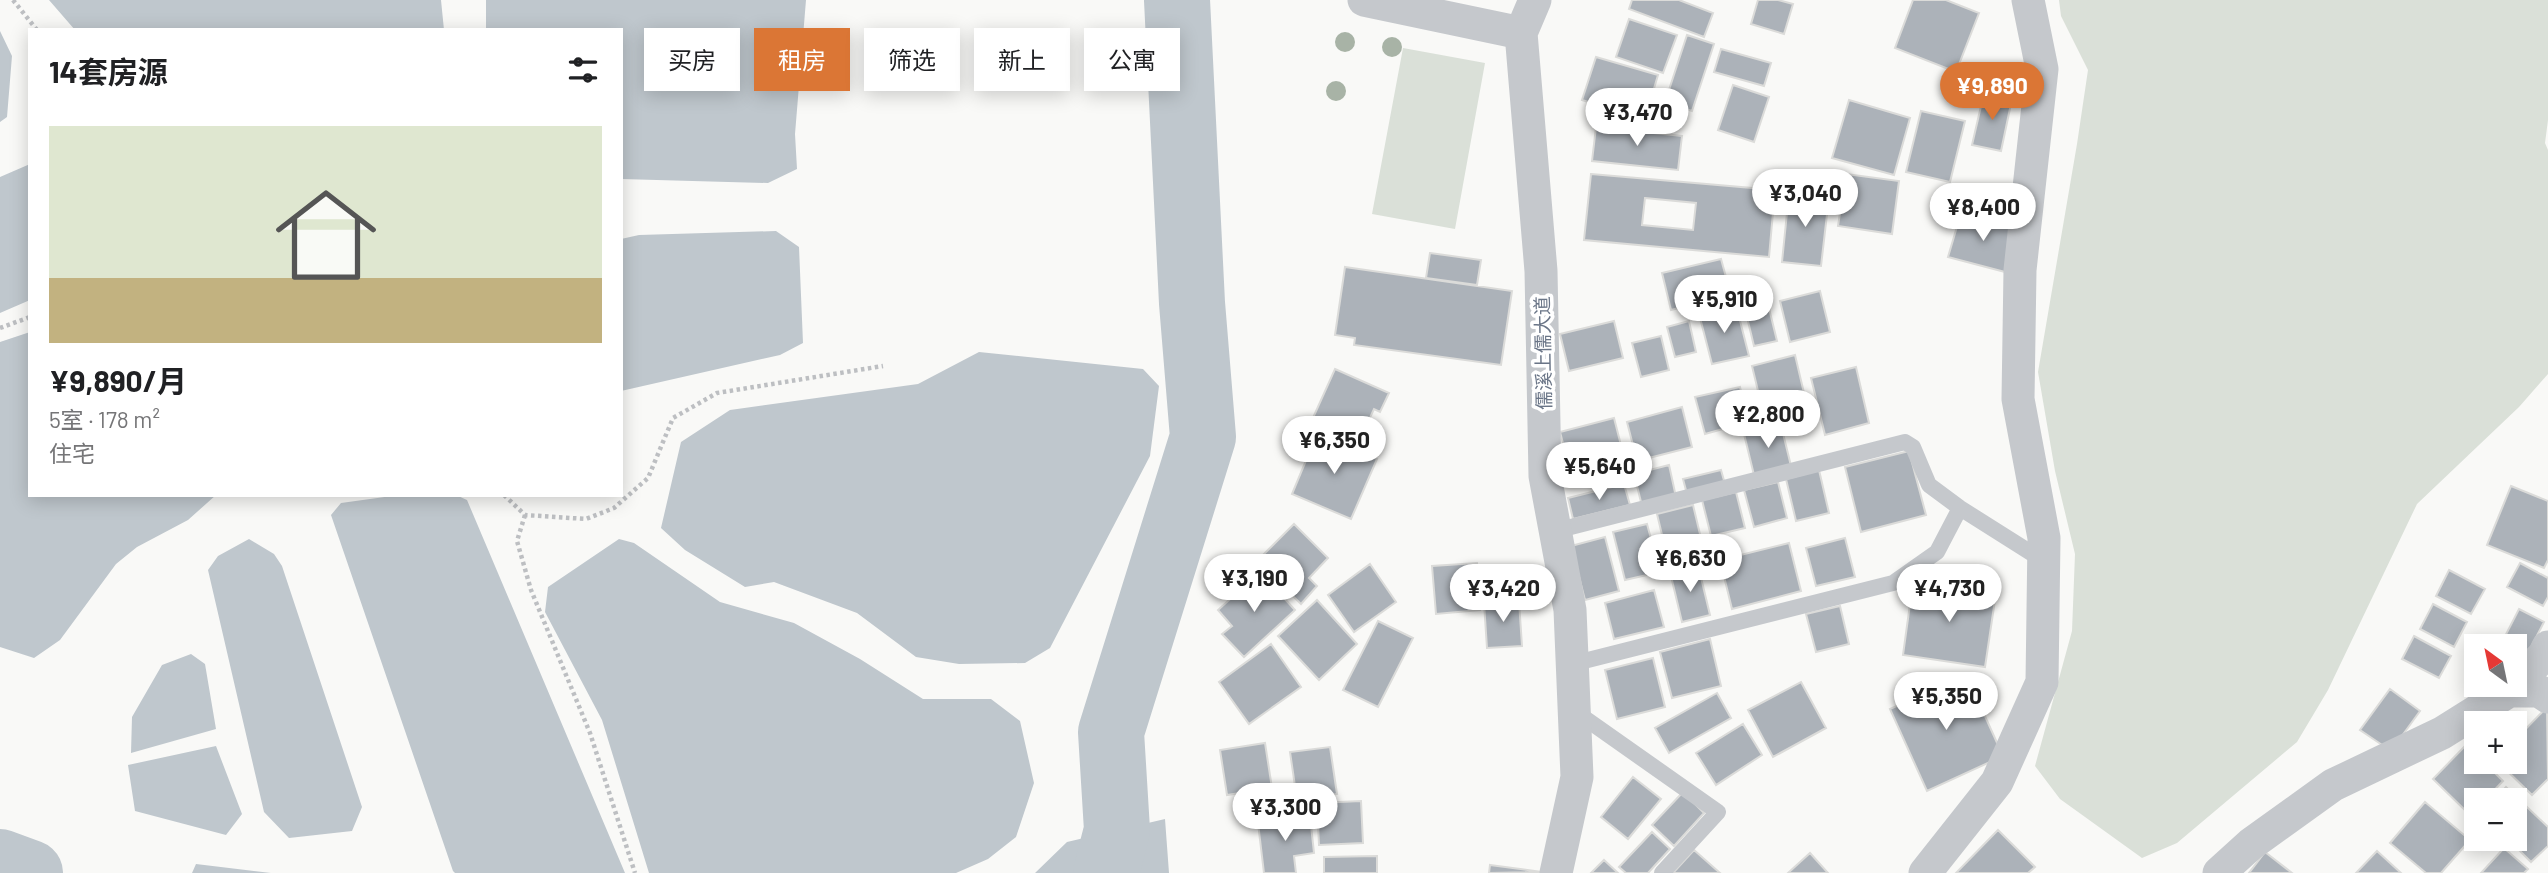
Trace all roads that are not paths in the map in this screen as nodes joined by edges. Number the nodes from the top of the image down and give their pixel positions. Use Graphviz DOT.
graph roads {
  1 [pos="1364,0"];
  2 [pos="1535,0"];
  3 [pos="2028,0"];
  4 [pos="1521,33"];
  5 [pos="1960,508"];
  6 [pos="1555,531"];
  7 [pos="2044,561"];
  8 [pos="2548,647"];
  9 [pos="1572,664"];
  10 [pos="2527,672"];
  11 [pos="2527,691"];
  12 [pos="2499,697"];
  13 [pos="2548,697"];
  14 [pos="1574,711"];
  15 [pos="1556,873"];
  16 [pos="1662,873"];
  17 [pos="1924,873"];
  18 [pos="2219,873"];
  1 -- 4 [label="street"];
  2 -- 4 [label="street, 儒溪上儒大道"];
  3 -- 7 [label="street"];
  4 -- 6 [label="street, 儒溪上儒大道"];
  5 -- 6 [label="lane"];
  5 -- 7 [label="lane"];
  5 -- 9 [label="lane"];
  6 -- 9 [label="street, 儒溪上儒大道"];
  7 -- 17 [label="street"];
  8 -- 10 [label="street"];
  9 -- 14 [label="street, 儒溪上儒大道"];
  11 -- 13 [label="street"];
  12 -- 18 [label="street"];
  14 -- 15 [label="street, 儒溪上儒大道"];
  14 -- 16 [label="lane"];
}
